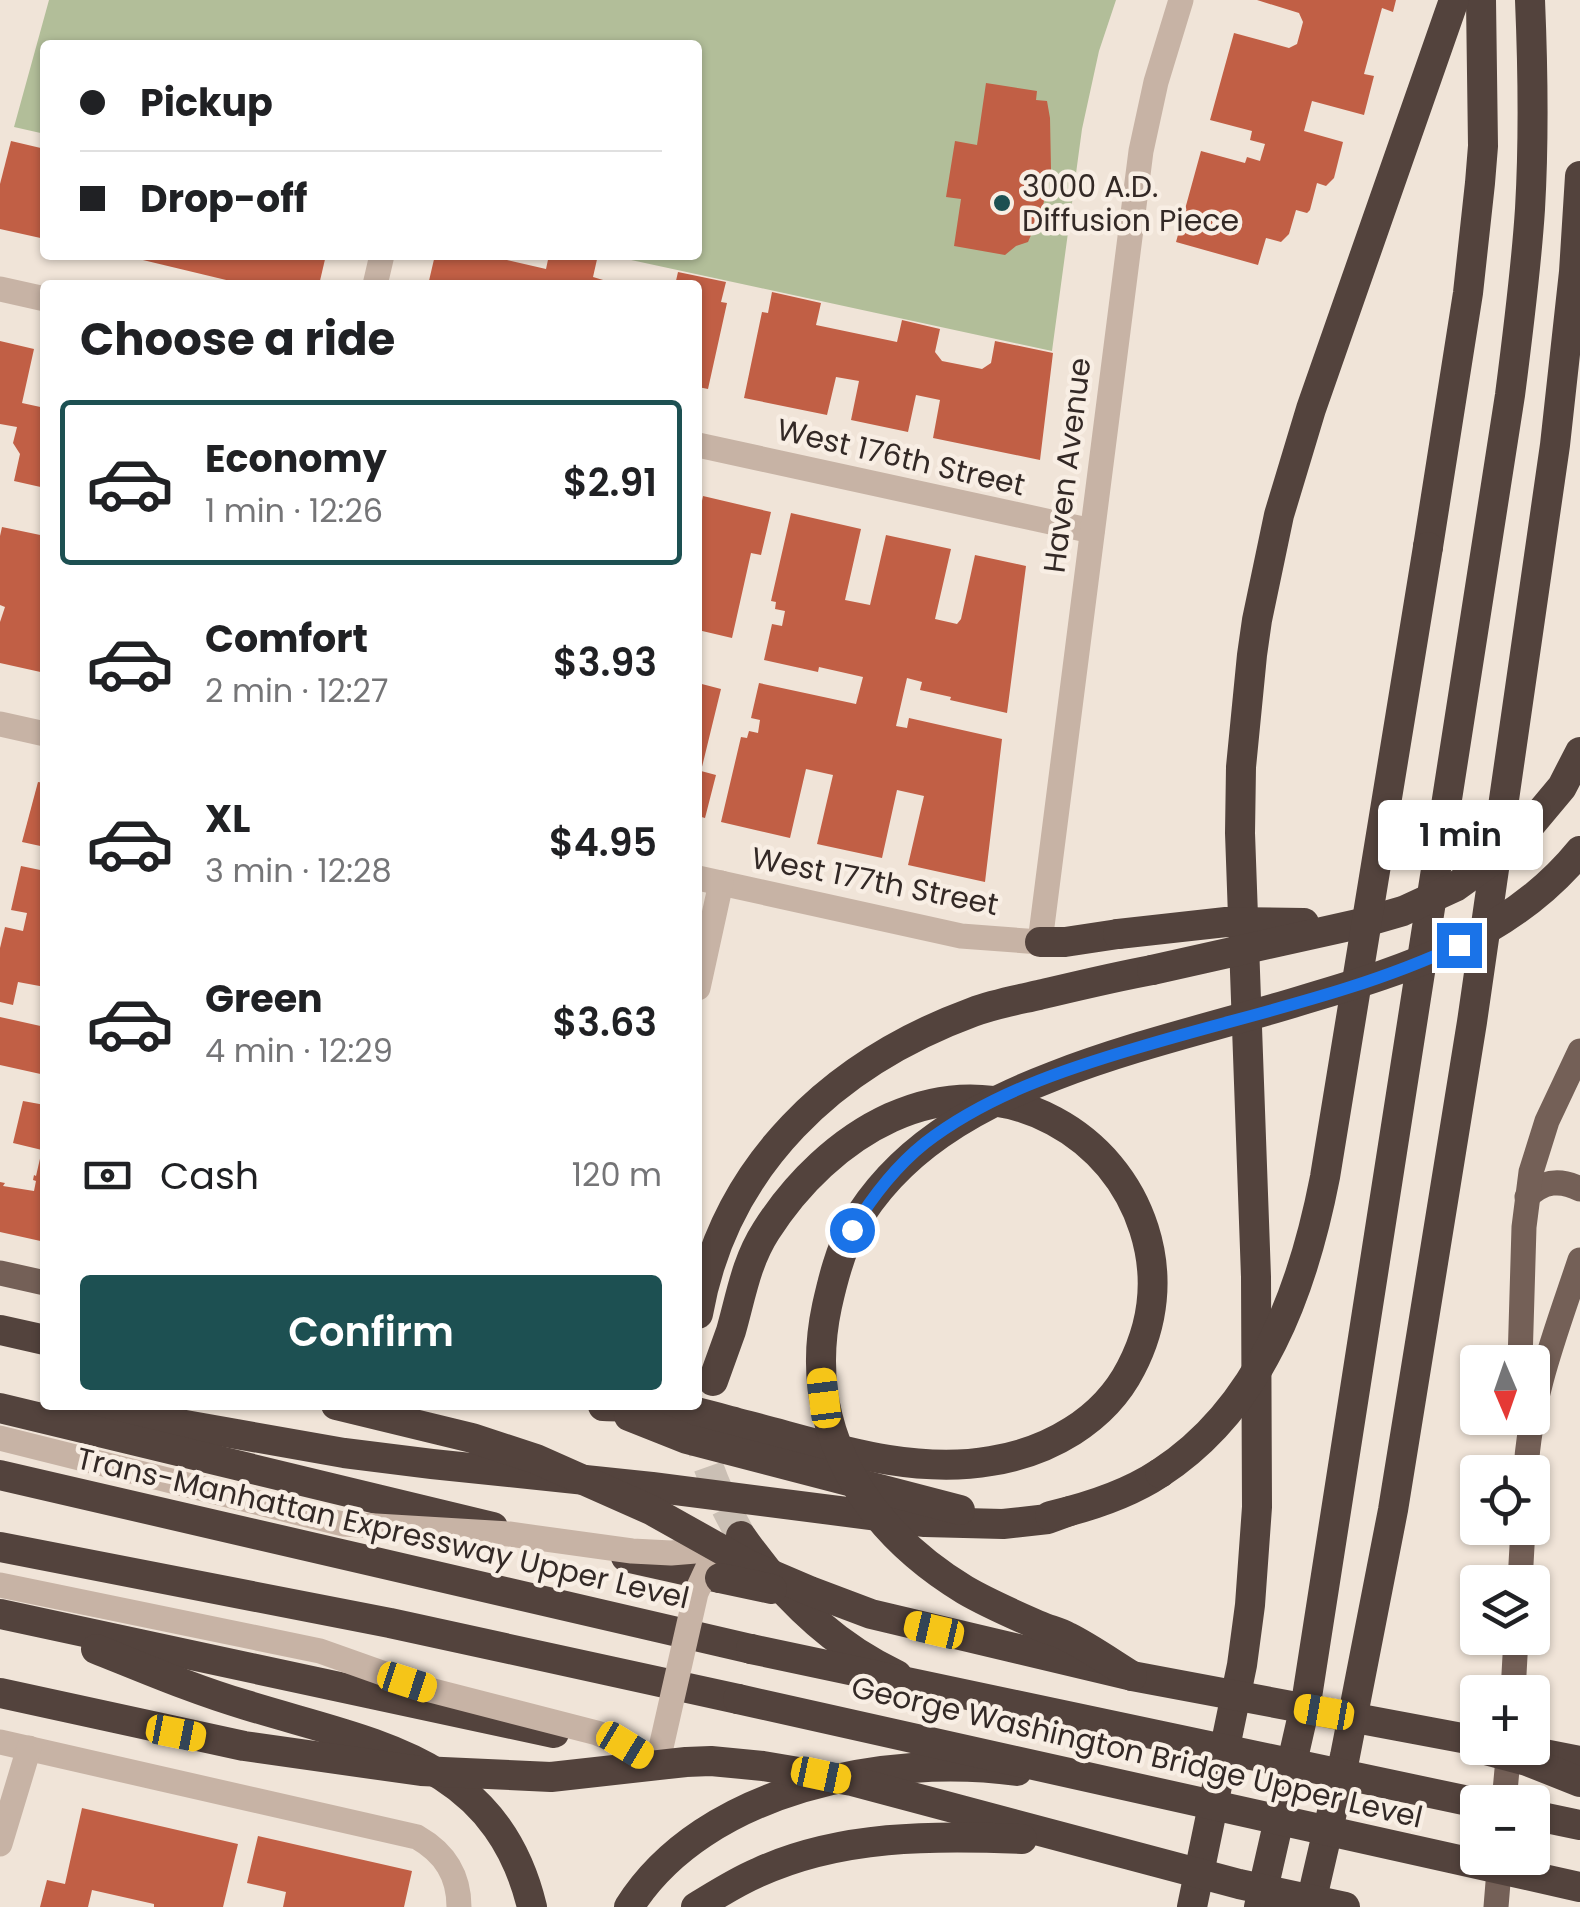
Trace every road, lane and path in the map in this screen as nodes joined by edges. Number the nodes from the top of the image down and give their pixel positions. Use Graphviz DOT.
graph roads {
  1 [pos="1182,0"];
  2 [pos="1454,0"];
  3 [pos="1481,0"];
  4 [pos="1530,0"];
  5 [pos="1580,176"];
  6 [pos="0,289"];
  7 [pos="40,298"];
  8 [pos="702,446"];
  9 [pos="1092,532"];
  10 [pos="0,724"];
  11 [pos="40,733"];
  12 [pos="1580,752"];
  13 [pos="1580,851"];
  14 [pos="709,881"];
  15 [pos="1358,924"];
  16 [pos="1040,942"];
  17 [pos="702,949"];
  18 [pos="1580,1051"];
  19 [pos="1580,1189"];
  20 [pos="1527,1197"];
  21 [pos="1580,1260"];
  22 [pos="0,1273"];
  23 [pos="40,1282"];
  24 [pos="702,1296"];
  25 [pos="0,1330"];
  26 [pos="40,1339"];
  27 [pos="1521,1345"];
  28 [pos="713,1381"];
  29 [pos="0,1392"];
  30 [pos="40,1399"];
  31 [pos="0,1408"];
  32 [pos="101,1410"];
  33 [pos="357,1410"];
  34 [pos="614,1410"];
  35 [pos="686,1410"];
  36 [pos="0,1438"];
  37 [pos="1528,1455"];
  38 [pos="0,1475"];
  39 [pos="1070,1511"];
  40 [pos="0,1547"];
  41 [pos="727,1554"];
  42 [pos="0,1585"];
  43 [pos="10,1616"];
  44 [pos="751,1648"];
  45 [pos="1132,1676"];
  46 [pos="0,1693"];
  47 [pos="1460,1740"];
  48 [pos="1460,1741"];
  49 [pos="0,1742"];
  50 [pos="29,1748"];
  51 [pos="1550,1755"];
  52 [pos="1580,1761"];
  53 [pos="668,1762"];
  54 [pos="1537,1765"];
  55 [pos="1580,1782"];
  56 [pos="1460,1799"];
  57 [pos="1460,1808"];
  58 [pos="1550,1819"];
  59 [pos="1580,1825"];
  60 [pos="1550,1828"];
  61 [pos="1580,1834"];
  62 [pos="0,1844"];
  63 [pos="1109,1849"];
  64 [pos="1499,1875"];
  65 [pos="1580,1887"];
  66 [pos="1580,1896"];
  67 [pos="1261,1898"];
  68 [pos="458,1907"];
  69 [pos="532,1907"];
  70 [pos="629,1907"];
  71 [pos="696,1907"];
  72 [pos="1192,1907"];
  73 [pos="1310,1907"];
  74 [pos="1345,1907"];
  75 [pos="1361,1907"];
  76 [pos="1496,1907"];
  1 -- 9 [label="street, Haven Avenue"];
  2 -- 72 [label="highway"];
  3 -- 39 [label="highway, bridge"];
  4 -- 67 [label="highway, bridge"];
  5 -- 73 [label="highway, bridge"];
  6 -- 7 [label="street"];
  8 -- 9 [label="street, West 176th Street"];
  9 -- 16 [label="street, Haven Avenue"];
  10 -- 11 [label="street"];
  12 -- 15 [label="highway, bridge"];
  13 -- 45 [label="highway, bridge"];
  14 -- 16 [label="street, West 177th Street"];
  14 -- 17 [label="street"];
  15 -- 16 [label="highway, bridge"];
  15 -- 24 [label="highway, bridge"];
  18 -- 20 [label="main road"];
  19 -- 20 [label="main road"];
  20 -- 27 [label="main road"];
  21 -- 37 [label="main road"];
  22 -- 23 [label="main road"];
  25 -- 26 [label="highway"];
  28 -- 35 [label="highway"];
  29 -- 30 [label="highway"];
  31 -- 41 [label="highway"];
  32 -- 39 [label="highway"];
  33 -- 41 [label="highway, bridge"];
  34 -- 39 [label="highway"];
  36 -- 41 [label="street, bridge"];
  38 -- 44 [label="highway, Trans-Manhattan Expressway Upper Level"];
  40 -- 65 [label="highway, George Washington Bridge Upper Level, bridge"];
  41 -- 45 [label="highway, bridge"];
  41 -- 47 [label="highway, bridge"];
  41 -- 53 [label="street, bridge"];
  41 -- 57 [label="highway, bridge"];
  42 -- 53 [label="street, bridge"];
  43 -- 53 [label="highway"];
  43 -- 69 [label="highway"];
  44 -- 56 [label="highway, George Washington Bridge Upper Level, bridge"];
  45 -- 48 [label="highway, bridge"];
  46 -- 53 [label="highway, bridge"];
  49 -- 50 [label="street"];
  50 -- 62 [label="street"];
  50 -- 68 [label="street"];
  51 -- 52 [label="highway"];
  53 -- 63 [label="highway, bridge"];
  53 -- 75 [label="highway, bridge"];
  54 -- 55 [label="highway, bridge"];
  58 -- 59 [label="highway"];
  60 -- 61 [label="highway"];
  63 -- 67 [label="highway, bridge"];
  63 -- 71 [label="highway, bridge"];
  64 -- 76 [label="main road"];
  66 -- 70 [label="highway"];
  67 -- 74 [label="highway, bridge"];
}
